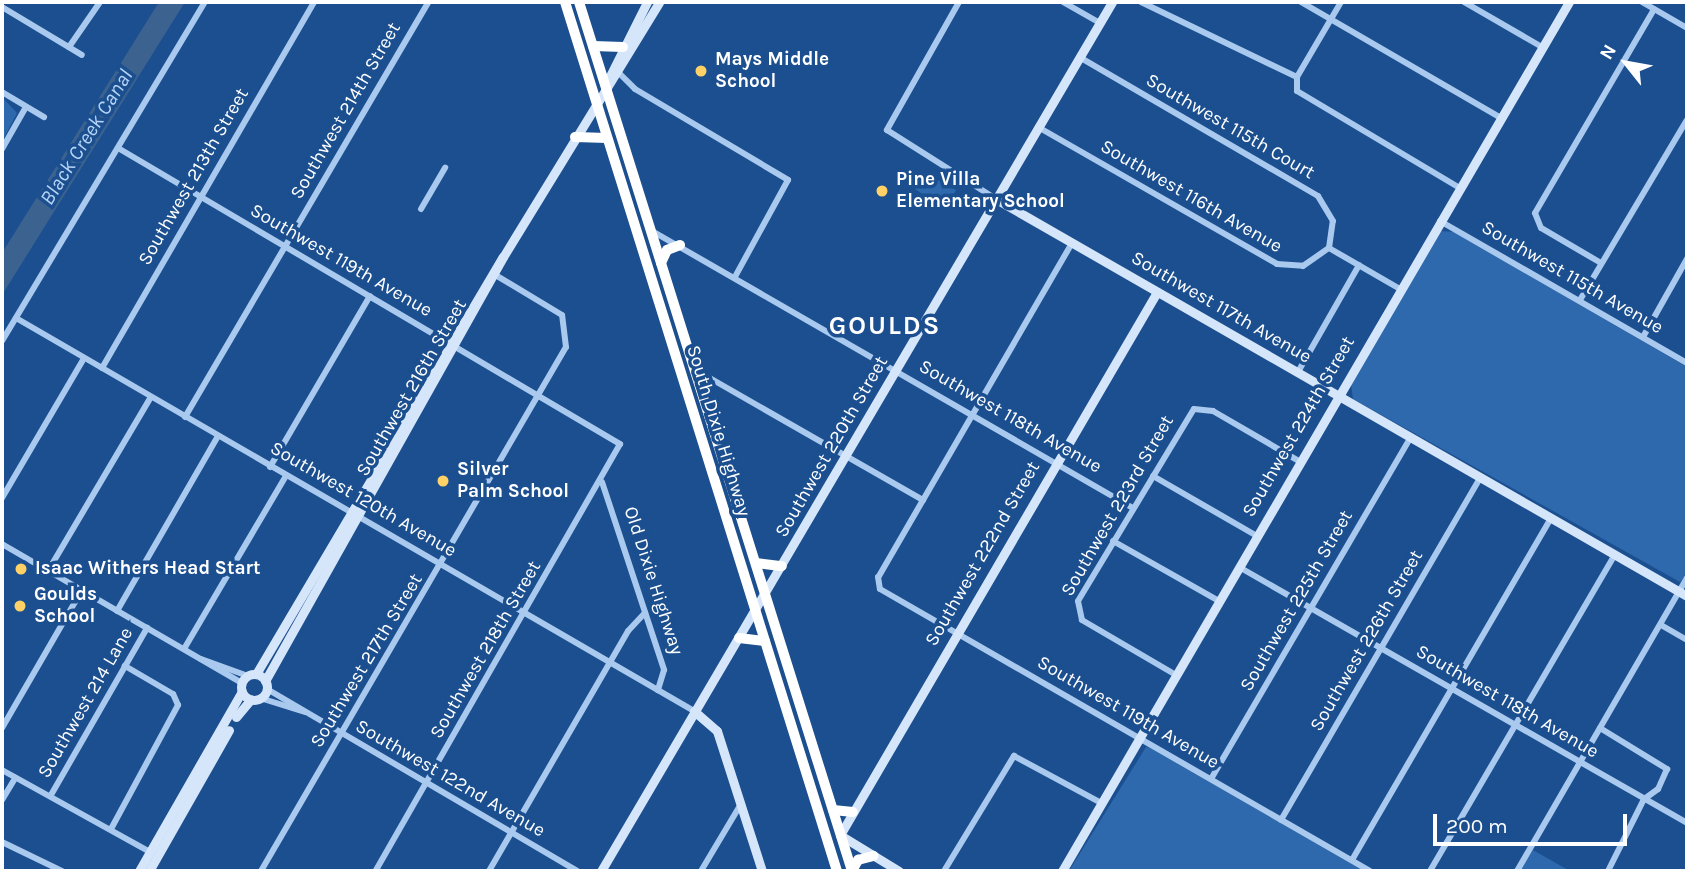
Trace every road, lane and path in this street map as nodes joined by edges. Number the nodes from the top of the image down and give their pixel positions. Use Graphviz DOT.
graph roads {
  1 [pos="100,2"];
  2 [pos="205,2"];
  3 [pos="314,2"];
  4 [pos="428,2"];
  5 [pos="565,2"];
  6 [pos="571,2"];
  7 [pos="579,2"];
  8 [pos="647,2"];
  9 [pos="659,2"];
  10 [pos="959,2"];
  11 [pos="1063,2"];
  12 [pos="1112,2"];
  13 [pos="1141,2"];
  14 [pos="1301,2"];
  15 [pos="1341,2"];
  16 [pos="1464,2"];
  17 [pos="1569,2"];
  18 [pos="1642,2"];
  19 [pos="2,7"];
  20 [pos="1654,9"];
  21 [pos="1331,19"];
  22 [pos="1100,23"];
  23 [pos="1687,28"];
  24 [pos="593,46"];
  25 [pos="69,47"];
  26 [pos="623,47"];
  27 [pos="1542,47"];
  28 [pos="82,55"];
  29 [pos="1079,57"];
  30 [pos="618,72"];
  31 [pos="1297,77"];
  32 [pos="606,86"];
  33 [pos="2,92"];
  34 [pos="596,102"];
  35 [pos="26,107"];
  36 [pos="44,117"];
  37 [pos="1500,118"];
  38 [pos="1687,120"];
  39 [pos="1038,127"];
  40 [pos="575,137"];
  41 [pos="607,138"];
  42 [pos="118,148"];
  43 [pos="2,149"];
  44 [pos="444,168"];
  45 [pos="1460,188"];
  46 [pos="202,197"];
  47 [pos="996,199"];
  48 [pos="642,201"];
  49 [pos="421,209"];
  50 [pos="1440,221"];
  51 [pos="649,224"];
  52 [pos="1072,243"];
  53 [pos="680,245"];
  54 [pos="285,246"];
  55 [pos="1329,248"];
  56 [pos="503,257"];
  57 [pos="1687,259"];
  58 [pos="661,263"];
  59 [pos="1601,263"];
  60 [pos="1359,265"];
  61 [pos="1685,269"];
  62 [pos="497,276"];
  63 [pos="735,277"];
  64 [pos="653,282"];
  65 [pos="1400,289"];
  66 [pos="1157,292"];
  67 [pos="370,296"];
  68 [pos="1580,300"];
  69 [pos="16,318"];
  70 [pos="1643,337"];
  71 [pos="2,341"];
  72 [pos="453,344"];
  73 [pos="84,358"];
  74 [pos="1687,363"];
  75 [pos="102,368"];
  76 [pos="694,369"];
  77 [pos="897,369"];
  78 [pos="1298,372"];
  79 [pos="685,384"];
  80 [pos="540,393"];
  81 [pos="1338,396"];
  82 [pos="151,397"];
  83 [pos="973,414"];
  84 [pos="185,416"];
  85 [pos="218,436"];
  86 [pos="1410,438"];
  87 [pos="620,444"];
  88 [pos="846,457"];
  89 [pos="1299,461"];
  90 [pos="1057,462"];
  91 [pos="270,467"];
  92 [pos="286,476"];
  93 [pos="1153,476"];
  94 [pos="1480,478"];
  95 [pos="602,482"];
  96 [pos="2,498"];
  97 [pos="720,498"];
  98 [pos="923,500"];
  99 [pos="1133,508"];
  100 [pos="354,515"];
  101 [pos="1551,518"];
  102 [pos="1256,536"];
  103 [pos="1113,541"];
  104 [pos="2,544"];
  105 [pos="1615,555"];
  106 [pos="755,563"];
  107 [pos="441,565"];
  108 [pos="782,566"];
  109 [pos="1239,567"];
  110 [pos="48,570"];
  111 [pos="1687,578"];
  112 [pos="82,590"];
  113 [pos="765,594"];
  114 [pos="1683,594"];
  115 [pos="1219,601"];
  116 [pos="1310,608"];
  117 [pos="755,610"];
  118 [pos="117,611"];
  119 [pos="645,613"];
  120 [pos="526,614"];
  121 [pos="1661,625"];
  122 [pos="147,628"];
  123 [pos="958,633"];
  124 [pos="739,638"];
  125 [pos="1687,640"];
  126 [pos="765,641"];
  127 [pos="1381,648"];
  128 [pos="184,649"];
  129 [pos="610,663"];
  130 [pos="125,666"];
  131 [pos="1176,675"];
  132 [pos="247,681"];
  133 [pos="266,685"];
  134 [pos="1452,688"];
  135 [pos="658,690"];
  136 [pos="255,699"];
  137 [pos="802,709"];
  138 [pos="694,711"];
  139 [pos="306,713"];
  140 [pos="1516,724"];
  141 [pos="2,728"];
  142 [pos="1600,728"];
  143 [pos="342,733"];
  144 [pos="1141,740"];
  145 [pos="797,743"];
  146 [pos="1580,762"];
  147 [pos="2,770"];
  148 [pos="15,778"];
  149 [pos="1211,779"];
  150 [pos="426,783"];
  151 [pos="51,795"];
  152 [pos="1644,799"];
  153 [pos="2,800"];
  154 [pos="741,804"];
  155 [pos="1103,804"];
  156 [pos="833,810"];
  157 [pos="853,812"];
  158 [pos="1281,820"];
  159 [pos="1687,823"];
  160 [pos="111,829"];
  161 [pos="511,834"];
  162 [pos="841,835"];
  163 [pos="2,842"];
  164 [pos="150,852"];
  165 [pos="832,855"];
  166 [pos="873,856"];
  167 [pos="1352,860"];
  168 [pos="62,871"];
  169 [pos="139,871"];
  170 [pos="148,871"];
  171 [pos="261,871"];
  172 [pos="375,871"];
  173 [pos="489,871"];
  174 [pos="577,871"];
  175 [pos="601,871"];
  176 [pos="701,871"];
  177 [pos="762,871"];
  178 [pos="837,871"];
  179 [pos="852,871"];
  180 [pos="899,871"];
  181 [pos="943,871"];
  182 [pos="1062,871"];
  183 [pos="1370,871"];
  184 [pos="1430,871"];
  185 [pos="1517,871"];
  186 [pos="1608,871"];
  1 -- 25 [label="street"];
  2 -- 42 [label="street"];
  3 -- 46 [label="street, Southwest 213th Street"];
  4 -- 54 [label="street, Southwest 214th Street"];
  5 -- 34 [label="highway, South Dixie Highway"];
  6 -- 32 [label="highway"];
  7 -- 24 [label="highway, South Dixie Highway"];
  8 -- 26 [label="street, Southwest 216th Street"];
  9 -- 30 [label="street, Southwest 216th Street"];
  10 -- 47 [label="street, Southwest 117th Avenue"];
  11 -- 22 [label="street"];
  12 -- 22 [label="street, Southwest 220th Street"];
  13 -- 31 [label="street"];
  14 -- 21 [label="street"];
  15 -- 21 [label="street"];
  16 -- 27 [label="street"];
  17 -- 27 [label="street, Southwest 224th Street"];
  18 -- 20 [label="street"];
  19 -- 25 [label="street"];
  20 -- 23 [label="street"];
  20 -- 59 [label="street"];
  21 -- 31 [label="street"];
  21 -- 37 [label="street"];
  22 -- 29 [label="street, Southwest 220th Street"];
  24 -- 26 [label="highway"];
  24 -- 32 [label="highway, South Dixie Highway"];
  25 -- 28 [label="street"];
  26 -- 32 [label="street, Southwest 216th Street"];
  27 -- 37 [label="street, Southwest 224th Street"];
  29 -- 39 [label="street, Southwest 220th Street"];
  29 -- 55 [label="street, Southwest 115th Court"];
  30 -- 32 [label="street, Southwest 216th Street"];
  30 -- 63 [label="street"];
  31 -- 45 [label="street"];
  32 -- 34 [label="street, Southwest 216th Street"];
  32 -- 48 [label="highway, South Dixie Highway"];
  33 -- 35 [label="street"];
  34 -- 40 [label="street, Southwest 216th Street"];
  34 -- 41 [label="highway, South Dixie Highway"];
  34 -- 48 [label="highway"];
  35 -- 36 [label="street"];
  35 -- 43 [label="street"];
  37 -- 45 [label="street, Southwest 224th Street"];
  38 -- 59 [label="street"];
  39 -- 47 [label="street, Southwest 220th Street"];
  39 -- 55 [label="street, Southwest 116th Avenue"];
  40 -- 41 [label="highway"];
  40 -- 56 [label="street, Southwest 216th Street"];
  41 -- 64 [label="highway, South Dixie Highway"];
  42 -- 46 [label="street, Southwest 119th Avenue"];
  42 -- 69 [label="street"];
  44 -- 49 [label="street"];
  45 -- 50 [label="street, Southwest 224th Street"];
  46 -- 54 [label="street, Southwest 119th Avenue"];
  46 -- 75 [label="street, Southwest 213th Street"];
  47 -- 52 [label="street, Southwest 117th Avenue"];
  47 -- 77 [label="street, Southwest 220th Street"];
  48 -- 51 [label="highway, South Dixie Highway"];
  50 -- 65 [label="street, Southwest 224th Street"];
  50 -- 68 [label="street, Southwest 115th Avenue"];
  51 -- 53 [label="street, Southwest 118th Avenue"];
  51 -- 58 [label="highway, South Dixie Highway"];
  52 -- 66 [label="street, Southwest 117th Avenue"];
  52 -- 83 [label="street"];
  53 -- 58 [label="highway"];
  53 -- 63 [label="street, Southwest 118th Avenue"];
  54 -- 67 [label="street, Southwest 119th Avenue"];
  54 -- 84 [label="street, Southwest 214th Street"];
  55 -- 60 [label="street"];
  56 -- 62 [label="street, Southwest 216th Street"];
  56 -- 72 [label="street, Southwest 216th Street"];
  57 -- 61 [label="street"];
  58 -- 76 [label="highway, South Dixie Highway"];
  59 -- 68 [label="street"];
  60 -- 65 [label="street"];
  60 -- 78 [label="street, Southwest 224th Street"];
  61 -- 70 [label="street"];
  62 -- 72 [label="street, Southwest 216th Street"];
  62 -- 80 [label="street, Southwest 217th Street"];
  63 -- 77 [label="street, Southwest 118th Avenue"];
  64 -- 76 [label="highway"];
  64 -- 79 [label="highway, South Dixie Highway"];
  65 -- 81 [label="street, Southwest 224th Street"];
  66 -- 78 [label="street, Southwest 117th Avenue"];
  66 -- 90 [label="street, Southwest 222nd Street"];
  67 -- 72 [label="street, Southwest 119th Avenue"];
  67 -- 91 [label="street"];
  68 -- 70 [label="street, Southwest 115th Avenue"];
  69 -- 71 [label="street"];
  69 -- 73 [label="street, Southwest 120th Avenue"];
  70 -- 74 [label="street, Southwest 115th Avenue"];
  72 -- 80 [label="street, Southwest 119th Avenue"];
  72 -- 100 [label="street, Southwest 216th Street"];
  73 -- 75 [label="street, Southwest 120th Avenue"];
  73 -- 96 [label="street"];
  75 -- 82 [label="street, Southwest 120th Avenue"];
  76 -- 79 [label="highway"];
  76 -- 88 [label="street"];
  76 -- 106 [label="highway, South Dixie Highway"];
  77 -- 83 [label="street, Southwest 118th Avenue"];
  77 -- 88 [label="street, Southwest 220th Street"];
  78 -- 81 [label="street, Southwest 117th Avenue"];
  79 -- 97 [label="highway, South Dixie Highway"];
  80 -- 87 [label="street, Southwest 119th Avenue"];
  80 -- 107 [label="street, Southwest 217th Street"];
  81 -- 86 [label="street, Southwest 117th Avenue"];
  81 -- 89 [label="street, Southwest 224th Street"];
  82 -- 84 [label="street, Southwest 120th Avenue"];
  82 -- 110 [label="street"];
  83 -- 90 [label="street, Southwest 118th Avenue"];
  83 -- 98 [label="street"];
  84 -- 85 [label="street, Southwest 120th Avenue"];
  85 -- 91 [label="street, Southwest 120th Avenue"];
  85 -- 118 [label="street"];
  86 -- 94 [label="street, Southwest 117th Avenue"];
  86 -- 116 [label="street, Southwest 225th Street"];
  87 -- 95 [label="street, Southwest 218th Street"];
  88 -- 98 [label="street"];
  88 -- 108 [label="street, Southwest 220th Street"];
  89 -- 93 [label="street, Southwest 223rd Street"];
  89 -- 102 [label="street, Southwest 224th Street"];
  90 -- 99 [label="street, Southwest 118th Avenue"];
  90 -- 123 [label="street, Southwest 222nd Street"];
  91 -- 92 [label="street, Southwest 120th Avenue"];
  92 -- 100 [label="street, Southwest 120th Avenue"];
  92 -- 128 [label="street"];
  93 -- 99 [label="street, Southwest 223rd Street"];
  93 -- 102 [label="street"];
  94 -- 101 [label="street, Southwest 117th Avenue"];
  94 -- 127 [label="street, Southwest 226th Street"];
  95 -- 119 [label="street, Old Dixie Highway"];
  95 -- 120 [label="street, Southwest 218th Street"];
  97 -- 113 [label="highway"];
  97 -- 117 [label="highway, South Dixie Highway"];
  98 -- 123 [label="street, Southwest 119th Avenue"];
  99 -- 103 [label="street, Southwest 223rd Street"];
  100 -- 107 [label="street, Southwest 120th Avenue"];
  100 -- 132 [label="street, Southwest 216th Street"];
  100 -- 133 [label="street, Southwest 216th Street"];
  101 -- 105 [label="street, Southwest 117th Avenue"];
  101 -- 134 [label="street"];
  102 -- 109 [label="street, Southwest 224th Street"];
  103 -- 115 [label="street"];
  103 -- 131 [label="street, Southwest 223rd Street"];
  104 -- 110 [label="street"];
  105 -- 114 [label="street, Southwest 117th Avenue"];
  105 -- 140 [label="street"];
  106 -- 108 [label="highway"];
  106 -- 113 [label="highway, South Dixie Highway"];
  107 -- 120 [label="street, Southwest 120th Avenue"];
  107 -- 143 [label="street, Southwest 217th Street"];
  108 -- 113 [label="street, Southwest 220th Street"];
  109 -- 115 [label="street, Southwest 224th Street"];
  109 -- 116 [label="street, Southwest 118th Avenue"];
  110 -- 112 [label="street"];
  111 -- 114 [label="street"];
  112 -- 118 [label="street"];
  112 -- 141 [label="street"];
  113 -- 117 [label="street, Southwest 220th Street"];
  113 -- 137 [label="highway, South Dixie Highway"];
  114 -- 121 [label="street"];
  115 -- 131 [label="street, Southwest 224th Street"];
  116 -- 127 [label="street, Southwest 118th Avenue"];
  116 -- 149 [label="street, Southwest 225th Street"];
  117 -- 124 [label="street, Southwest 220th Street"];
  117 -- 126 [label="highway, South Dixie Highway"];
  117 -- 137 [label="highway"];
  118 -- 122 [label="street"];
  119 -- 129 [label="street"];
  119 -- 135 [label="street, Old Dixie Highway"];
  120 -- 129 [label="street, Southwest 120th Avenue"];
  120 -- 150 [label="street, Southwest 218th Street"];
  121 -- 125 [label="street"];
  121 -- 142 [label="street"];
  122 -- 128 [label="street"];
  122 -- 130 [label="street, Southwest 214 Lane"];
  123 -- 144 [label="street, Southwest 119th Avenue"];
  123 -- 157 [label="street, Southwest 222nd Street"];
  124 -- 126 [label="highway"];
  124 -- 138 [label="street, Southwest 220th Street"];
  126 -- 145 [label="highway, South Dixie Highway"];
  127 -- 134 [label="street, Southwest 118th Avenue"];
  127 -- 158 [label="street, Southwest 226th Street"];
  128 -- 132 [label="street"];
  129 -- 135 [label="street, Southwest 120th Avenue"];
  129 -- 161 [label="street"];
  130 -- 151 [label="street, Southwest 214 Lane"];
  130 -- 160 [label="street"];
  131 -- 144 [label="street, Southwest 224th Street"];
  132 -- 133 [label="street"];
  132 -- 136 [label="street"];
  132 -- 164 [label="street, Southwest 216th Street"];
  133 -- 136 [label="street, Southwest 216th Street"];
  133 -- 139 [label="street, Southwest 122nd Avenue"];
  134 -- 140 [label="street, Southwest 118th Avenue"];
  134 -- 167 [label="street"];
  135 -- 138 [label="street, Southwest 120th Avenue"];
  136 -- 139 [label="street, Southwest 122nd Avenue"];
  136 -- 170 [label="street"];
  137 -- 156 [label="highway, South Dixie Highway"];
  138 -- 154 [label="street"];
  138 -- 175 [label="street, Southwest 220th Street"];
  139 -- 143 [label="street, Southwest 122nd Avenue"];
  140 -- 146 [label="street, Southwest 118th Avenue"];
  140 -- 184 [label="street"];
  142 -- 146 [label="street"];
  142 -- 152 [label="street"];
  143 -- 150 [label="street, Southwest 122nd Avenue"];
  143 -- 171 [label="street, Southwest 217th Street"];
  144 -- 149 [label="street, Southwest 119th Avenue"];
  144 -- 155 [label="street, Southwest 224th Street"];
  145 -- 162 [label="highway"];
  145 -- 165 [label="highway, South Dixie Highway"];
  146 -- 152 [label="street, Southwest 118th Avenue"];
  146 -- 185 [label="street"];
  147 -- 148 [label="street"];
  148 -- 151 [label="street"];
  148 -- 153 [label="street"];
  149 -- 158 [label="street, Southwest 119th Avenue"];
  150 -- 161 [label="street, Southwest 122nd Avenue"];
  150 -- 172 [label="street, Southwest 218th Street"];
  151 -- 160 [label="street"];
  152 -- 159 [label="street, Southwest 118th Avenue"];
  152 -- 186 [label="street"];
  154 -- 176 [label="street"];
  154 -- 177 [label="street"];
  155 -- 181 [label="street"];
  155 -- 182 [label="street, Southwest 224th Street"];
  156 -- 157 [label="highway"];
  156 -- 162 [label="highway, South Dixie Highway"];
  157 -- 162 [label="street, Southwest 222nd Street"];
  158 -- 167 [label="street, Southwest 119th Avenue"];
  160 -- 164 [label="street"];
  161 -- 173 [label="street"];
  161 -- 174 [label="street, Southwest 122nd Avenue"];
  162 -- 165 [label="highway"];
  162 -- 166 [label="street"];
  162 -- 179 [label="highway, South Dixie Highway"];
  163 -- 168 [label="street"];
  164 -- 169 [label="street, Southwest 216th Street"];
  164 -- 170 [label="street"];
  165 -- 178 [label="highway, South Dixie Highway"];
  166 -- 179 [label="highway"];
  166 -- 180 [label="street"];
  167 -- 183 [label="street, Southwest 119th Avenue"];
}
